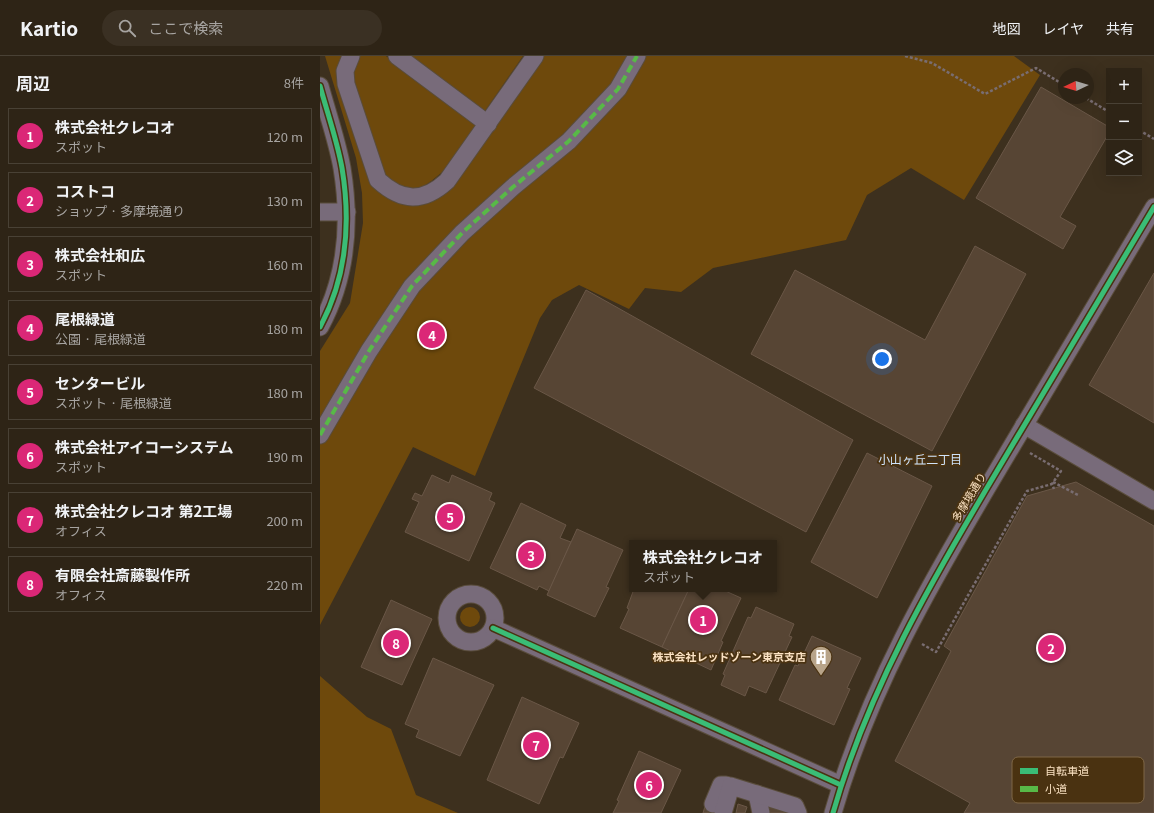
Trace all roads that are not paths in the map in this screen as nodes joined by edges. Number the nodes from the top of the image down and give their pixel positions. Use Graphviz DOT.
graph roads {
  1 [pos="351,56"];
  2 [pos="397,56"];
  3 [pos="535,56"];
  4 [pos="637,56"];
  5 [pos="320,89"];
  6 [pos="488,124"];
  7 [pos="1154,207"];
  8 [pos="320,212"];
  9 [pos="347,212"];
  10 [pos="325,306"];
  11 [pos="320,327"];
  12 [pos="1024,424"];
  13 [pos="320,435"];
  14 [pos="1154,501"];
  15 [pos="493,628"];
  16 [pos="841,785"];
  17 [pos="759,803"];
  18 [pos="718,809"];
  19 [pos="733,813"];
  20 [pos="798,813"];
  21 [pos="833,813"];
  1 -- 6 [label="street"];
  2 -- 6 [label="street"];
  3 -- 6 [label="street"];
  4 -- 13 [label="street"];
  5 -- 9 [label="street"];
  7 -- 12 [label="street, 多摩境通り"];
  8 -- 9 [label="street"];
  9 -- 10 [label="street"];
  10 -- 11 [label="street"];
  12 -- 14 [label="street"];
  12 -- 16 [label="street, 多摩境通り"];
  15 -- 16 [label="street"];
  16 -- 21 [label="street, 多摩境通り"];
  17 -- 18 [label="street"];
  17 -- 19 [label="street"];
  17 -- 20 [label="street"];
}
